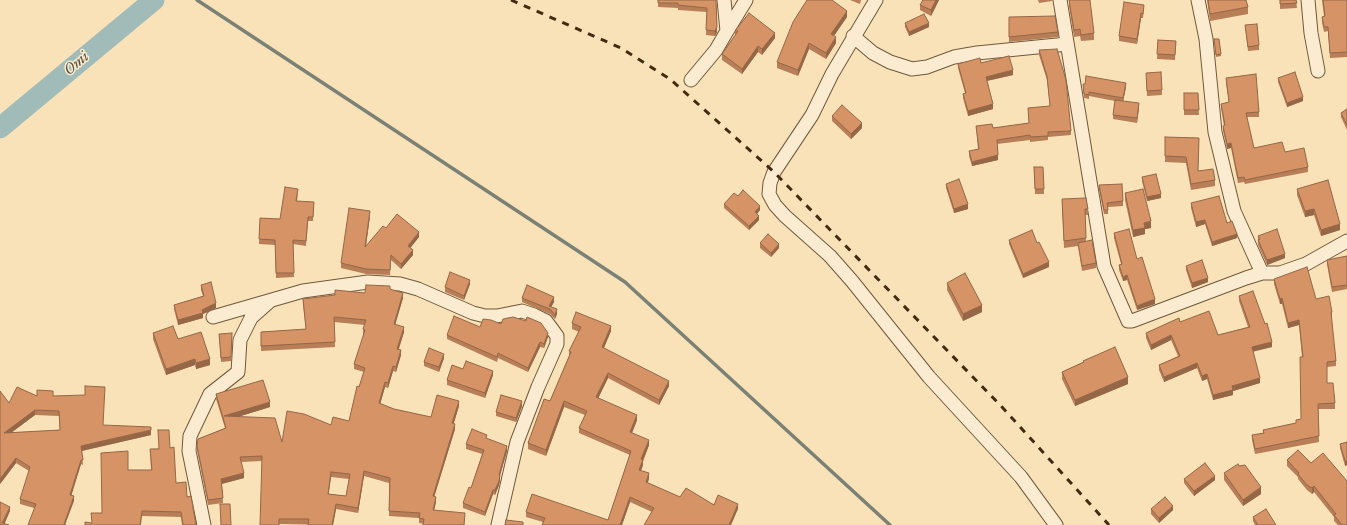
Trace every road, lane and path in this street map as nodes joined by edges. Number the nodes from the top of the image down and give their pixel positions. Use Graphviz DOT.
graph roads {
  1 [pos="724,0"];
  2 [pos="746,0"];
  3 [pos="876,0"];
  4 [pos="1060,0"];
  5 [pos="1198,0"];
  6 [pos="1308,0"];
  7 [pos="727,31"];
  8 [pos="853,36"];
  9 [pos="1067,44"];
  10 [pos="1318,71"];
  11 [pos="691,80"];
  12 [pos="1347,241"];
  13 [pos="1262,273"];
  14 [pos="270,301"];
  15 [pos="214,317"];
  16 [pos="204,525"];
  17 [pos="498,525"];
  18 [pos="1056,525"];
  1 -- 7 [label="street"];
  2 -- 7 [label="street"];
  3 -- 8 [label="street"];
  4 -- 9 [label="street"];
  5 -- 13 [label="street"];
  6 -- 10 [label="street"];
  7 -- 11 [label="street"];
  8 -- 9 [label="street"];
  8 -- 18 [label="street"];
  9 -- 13 [label="street"];
  12 -- 13 [label="street"];
  14 -- 15 [label="street"];
  14 -- 16 [label="street"];
  14 -- 17 [label="street"];
}
